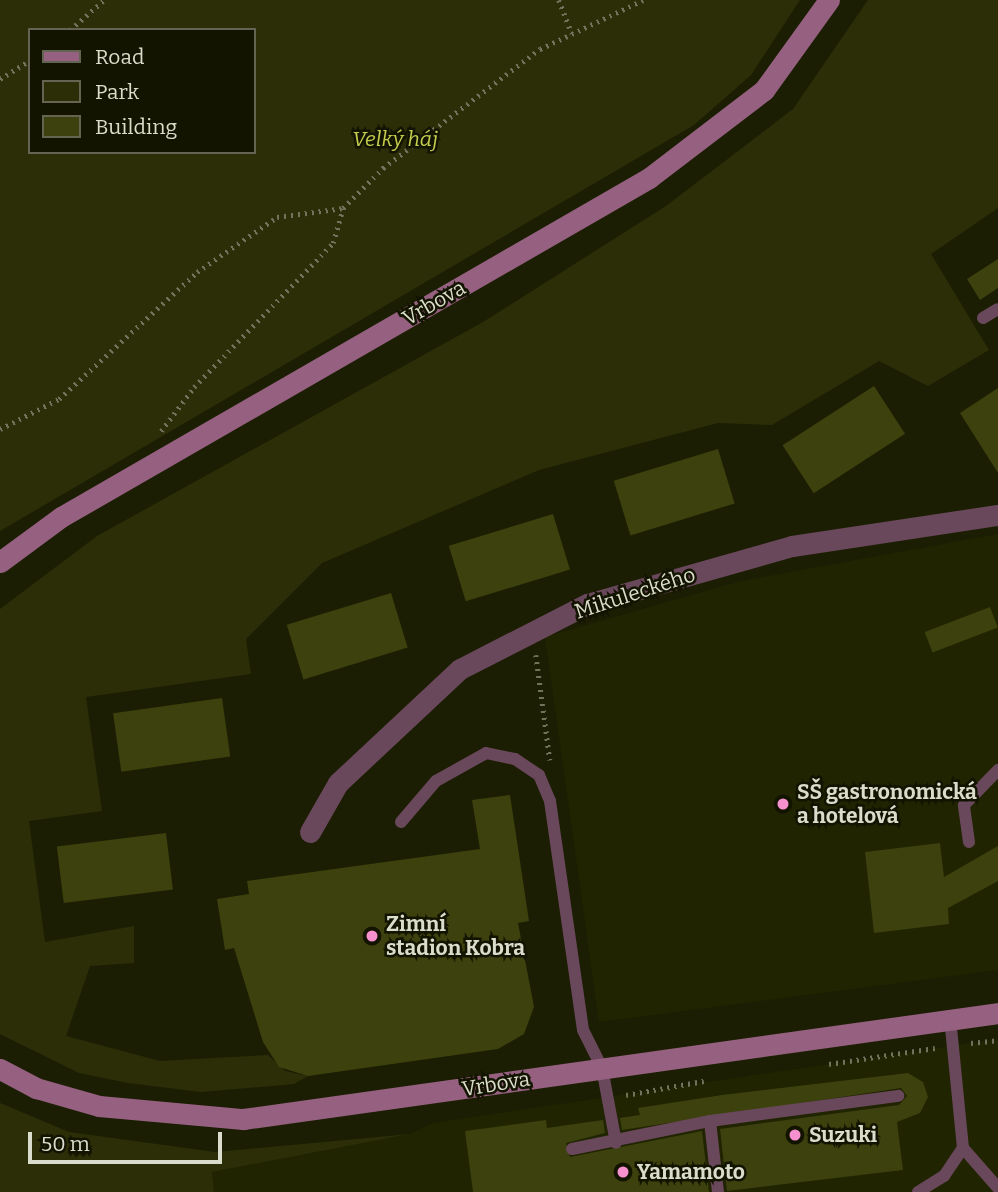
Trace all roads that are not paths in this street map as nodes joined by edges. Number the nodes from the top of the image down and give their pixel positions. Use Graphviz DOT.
graph roads {
  1 [pos="829,0"];
  2 [pos="998,309"];
  3 [pos="983,318"];
  4 [pos="998,515"];
  5 [pos="0,562"];
  6 [pos="998,770"];
  7 [pos="401,822"];
  8 [pos="310,832"];
  9 [pos="969,842"];
  10 [pos="998,1013"];
  11 [pos="950,1018"];
  12 [pos="603,1068"];
  13 [pos="0,1069"];
  14 [pos="898,1096"];
  15 [pos="710,1121"];
  16 [pos="616,1143"];
  17 [pos="963,1148"];
  18 [pos="572,1149"];
  19 [pos="998,1188"];
  20 [pos="718,1192"];
  21 [pos="918,1192"];
  1 -- 5 [label="main road, Vrbova"];
  2 -- 3 [label="lane"];
  4 -- 8 [label="street, Mikuleckého"];
  6 -- 9 [label="lane"];
  7 -- 12 [label="lane"];
  10 -- 11 [label="main road, Vrbova"];
  11 -- 12 [label="main road, Vrbova"];
  11 -- 17 [label="lane"];
  12 -- 13 [label="main road, Vrbova"];
  12 -- 16 [label="lane"];
  14 -- 15 [label="lane"];
  15 -- 16 [label="lane"];
  15 -- 20 [label="lane"];
  16 -- 18 [label="lane"];
  17 -- 19 [label="lane"];
  17 -- 21 [label="lane"];
}
